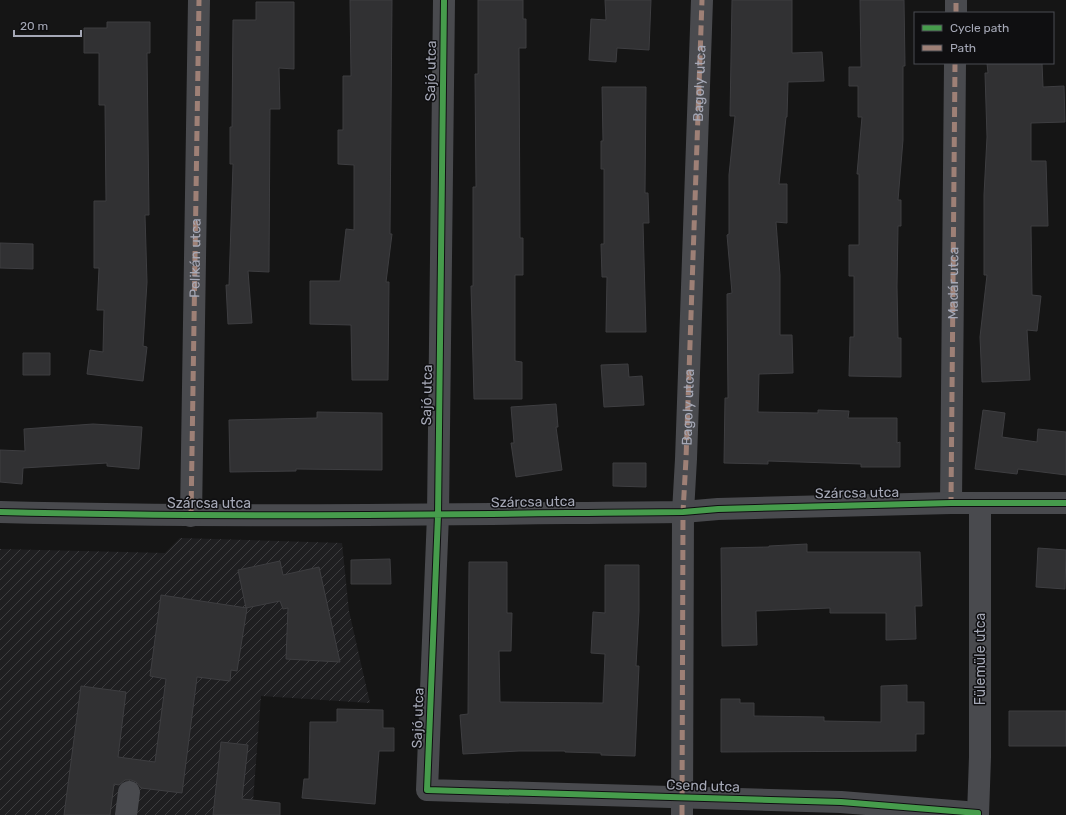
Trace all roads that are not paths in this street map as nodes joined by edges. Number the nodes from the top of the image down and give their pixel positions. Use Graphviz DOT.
graph roads {
  1 [pos="200,0"];
  2 [pos="444,0"];
  3 [pos="702,0"];
  4 [pos="956,0"];
  5 [pos="956,12"];
  6 [pos="955,64"];
  7 [pos="952,503"];
  8 [pos="980,503"];
  9 [pos="1066,503"];
  10 [pos="0,512"];
  11 [pos="683,512"];
  12 [pos="438,514"];
  13 [pos="191,516"];
  14 [pos="427,790"];
  15 [pos="129,792"];
  16 [pos="681,806"];
  17 [pos="978,814"];
  18 [pos="126,815"];
  1 -- 13 [label="street, Pelikán utca"];
  2 -- 12 [label="street, Sajó utca"];
  3 -- 11 [label="street, Bagoly utca"];
  4 -- 5 [label="street"];
  6 -- 7 [label="street, Madár utca"];
  7 -- 8 [label="street, Szárcsa utca"];
  7 -- 11 [label="street, Szárcsa utca"];
  8 -- 9 [label="street, Szárcsa utca"];
  8 -- 17 [label="street, Fülemüle utca"];
  10 -- 13 [label="street, Szárcsa utca"];
  11 -- 12 [label="street, Szárcsa utca"];
  11 -- 16 [label="street, Bagoly utca"];
  12 -- 13 [label="street, Szárcsa utca"];
  12 -- 14 [label="street, Sajó utca"];
  14 -- 16 [label="street, Csend utca"];
  15 -- 18 [label="street"];
  16 -- 17 [label="street, Csend utca"];
}
